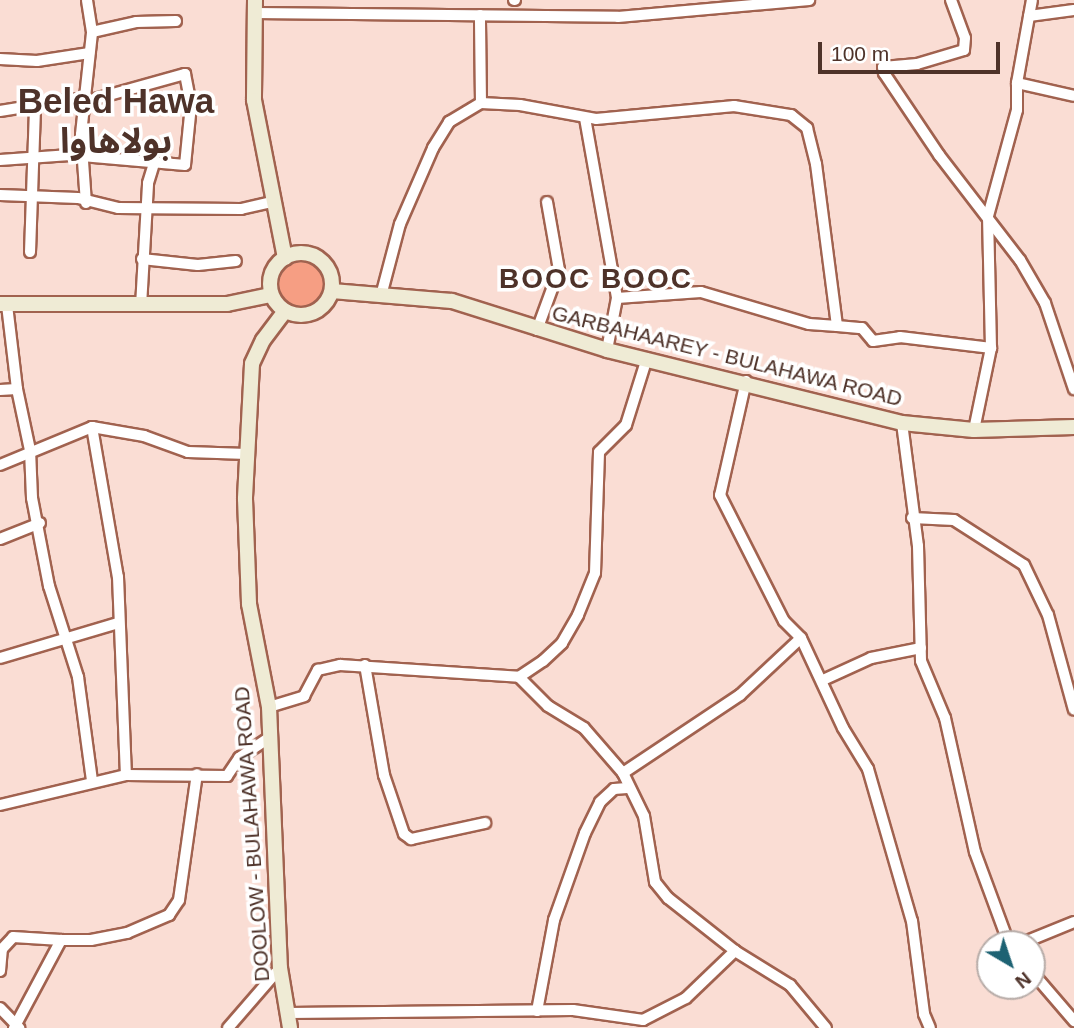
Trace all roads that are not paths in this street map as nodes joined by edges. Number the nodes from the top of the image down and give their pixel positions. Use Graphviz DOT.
graph roads {
  1 [pos="87,0"];
  2 [pos="515,0"];
  3 [pos="809,0"];
  4 [pos="951,0"];
  5 [pos="1032,0"];
  6 [pos="255,7"];
  7 [pos="1074,10"];
  8 [pos="512,13"];
  9 [pos="480,15"];
  10 [pos="1029,16"];
  11 [pos="176,21"];
  12 [pos="92,32"];
  13 [pos="89,53"];
  14 [pos="0,59"];
  15 [pos="1017,83"];
  16 [pos="1074,96"];
  17 [pos="84,102"];
  18 [pos="481,103"];
  19 [pos="35,107"];
  20 [pos="0,111"];
  21 [pos="585,118"];
  22 [pos="33,156"];
  23 [pos="84,156"];
  24 [pos="0,160"];
  25 [pos="155,163"];
  26 [pos="0,195"];
  27 [pos="33,196"];
  28 [pos="272,202"];
  29 [pos="547,202"];
  30 [pos="86,203"];
  31 [pos="146,207"];
  32 [pos="988,216"];
  33 [pos="30,252"];
  34 [pos="285,258"];
  35 [pos="142,259"];
  36 [pos="236,261"];
  37 [pos="332,291"];
  38 [pos="382,292"];
  39 [pos="271,295"];
  40 [pos="617,298"];
  41 [pos="3,304"];
  42 [pos="141,306"];
  43 [pos="285,311"];
  44 [pos="837,326"];
  45 [pos="537,330"];
  46 [pos="991,348"];
  47 [pos="607,350"];
  48 [pos="647,358"];
  49 [pos="746,381"];
  50 [pos="17,389"];
  51 [pos="1074,389"];
  52 [pos="0,390"];
  53 [pos="902,422"];
  54 [pos="92,427"];
  55 [pos="1074,427"];
  56 [pos="974,430"];
  57 [pos="30,450"];
  58 [pos="247,454"];
  59 [pos="0,465"];
  60 [pos="912,518"];
  61 [pos="40,523"];
  62 [pos="0,539"];
  63 [pos="118,623"];
  64 [pos="801,638"];
  65 [pos="68,640"];
  66 [pos="921,648"];
  67 [pos="0,659"];
  68 [pos="365,665"];
  69 [pos="519,677"];
  70 [pos="823,680"];
  71 [pos="269,708"];
  72 [pos="1074,710"];
  73 [pos="267,739"];
  74 [pos="623,773"];
  75 [pos="197,774"];
  76 [pos="126,775"];
  77 [pos="92,780"];
  78 [pos="627,788"];
  79 [pos="0,805"];
  80 [pos="485,823"];
  81 [pos="1074,922"];
  82 [pos="1004,930"];
  83 [pos="1046,933"];
  84 [pos="61,940"];
  85 [pos="735,951"];
  86 [pos="279,968"];
  87 [pos="0,971"];
  88 [pos="1046,988"];
  89 [pos="0,1008"];
  90 [pos="537,1011"];
  91 [pos="1072,1018"];
  92 [pos="289,1021"];
  93 [pos="17,1027"];
  94 [pos="228,1028"];
  95 [pos="826,1028"];
  96 [pos="930,1028"];
  1 -- 12 [label="street"];
  2 -- 8 [label="street"];
  3 -- 8 [label="street"];
  4 -- 32 [label="street"];
  5 -- 10 [label="street"];
  6 -- 9 [label="street"];
  6 -- 28 [label="main road"];
  7 -- 10 [label="street"];
  8 -- 9 [label="street"];
  9 -- 18 [label="street"];
  10 -- 15 [label="street"];
  11 -- 12 [label="street"];
  12 -- 13 [label="street"];
  13 -- 14 [label="street"];
  13 -- 17 [label="street"];
  15 -- 16 [label="street"];
  15 -- 32 [label="street"];
  17 -- 19 [label="street"];
  17 -- 23 [label="street"];
  17 -- 25 [label="street"];
  18 -- 21 [label="street"];
  18 -- 38 [label="street"];
  19 -- 20 [label="street"];
  19 -- 22 [label="street"];
  21 -- 40 [label="street"];
  21 -- 44 [label="street"];
  22 -- 23 [label="street"];
  22 -- 24 [label="street"];
  22 -- 27 [label="street"];
  23 -- 25 [label="street"];
  23 -- 30 [label="street"];
  25 -- 31 [label="street"];
  26 -- 27 [label="street"];
  27 -- 30 [label="street"];
  27 -- 33 [label="street"];
  28 -- 31 [label="street"];
  28 -- 34 [label="main road"];
  29 -- 45 [label="street"];
  30 -- 31 [label="street"];
  31 -- 35 [label="street"];
  32 -- 46 [label="street"];
  32 -- 51 [label="street"];
  34 -- 37 [label="main road"];
  34 -- 39 [label="main road"];
  35 -- 36 [label="street"];
  35 -- 42 [label="street"];
  37 -- 38 [label="main road, GARBAHAAREY - BULAHAWA ROAD"];
  37 -- 43 [label="main road"];
  38 -- 45 [label="main road, GARBAHAAREY - BULAHAWA ROAD"];
  39 -- 42 [label="main road"];
  39 -- 43 [label="main road"];
  40 -- 44 [label="street"];
  40 -- 47 [label="street"];
  41 -- 42 [label="main road"];
  41 -- 50 [label="street"];
  43 -- 58 [label="main road, DOOLOW - BULAHAWA ROAD"];
  44 -- 46 [label="street"];
  45 -- 47 [label="main road, GARBAHAAREY - BULAHAWA ROAD"];
  46 -- 56 [label="street"];
  47 -- 48 [label="main road, GARBAHAAREY - BULAHAWA ROAD"];
  48 -- 49 [label="main road, GARBAHAAREY - BULAHAWA ROAD"];
  48 -- 69 [label="street"];
  49 -- 53 [label="main road, GARBAHAAREY - BULAHAWA ROAD"];
  49 -- 64 [label="street"];
  50 -- 52 [label="street"];
  50 -- 57 [label="street"];
  53 -- 56 [label="main road, GARBAHAAREY - BULAHAWA ROAD"];
  53 -- 60 [label="street"];
  54 -- 57 [label="street"];
  54 -- 58 [label="street"];
  54 -- 63 [label="street"];
  55 -- 56 [label="main road, GARBAHAAREY - BULAHAWA ROAD"];
  57 -- 59 [label="street"];
  57 -- 61 [label="street"];
  58 -- 71 [label="main road, DOOLOW - BULAHAWA ROAD"];
  60 -- 66 [label="street"];
  60 -- 72 [label="street"];
  61 -- 62 [label="street"];
  61 -- 65 [label="street"];
  63 -- 65 [label="street"];
  63 -- 76 [label="street"];
  64 -- 70 [label="street"];
  64 -- 74 [label="street"];
  65 -- 67 [label="street"];
  65 -- 77 [label="street"];
  66 -- 70 [label="street"];
  66 -- 82 [label="street"];
  68 -- 69 [label="street"];
  68 -- 71 [label="street"];
  68 -- 80 [label="street"];
  69 -- 74 [label="street"];
  70 -- 96 [label="street"];
  71 -- 73 [label="main road, DOOLOW - BULAHAWA ROAD"];
  73 -- 75 [label="street"];
  73 -- 86 [label="main road, DOOLOW - BULAHAWA ROAD"];
  74 -- 78 [label="street"];
  75 -- 76 [label="street"];
  75 -- 84 [label="street"];
  76 -- 77 [label="street"];
  77 -- 79 [label="street"];
  78 -- 85 [label="street"];
  78 -- 90 [label="street"];
  81 -- 83 [label="street"];
  84 -- 87 [label="street"];
  84 -- 93 [label="street"];
  85 -- 90 [label="street"];
  85 -- 95 [label="street"];
  86 -- 92 [label="main road, DOOLOW - BULAHAWA ROAD"];
  86 -- 94 [label="street"];
  88 -- 91 [label="street"];
  89 -- 93 [label="street"];
  90 -- 92 [label="street"];
}
